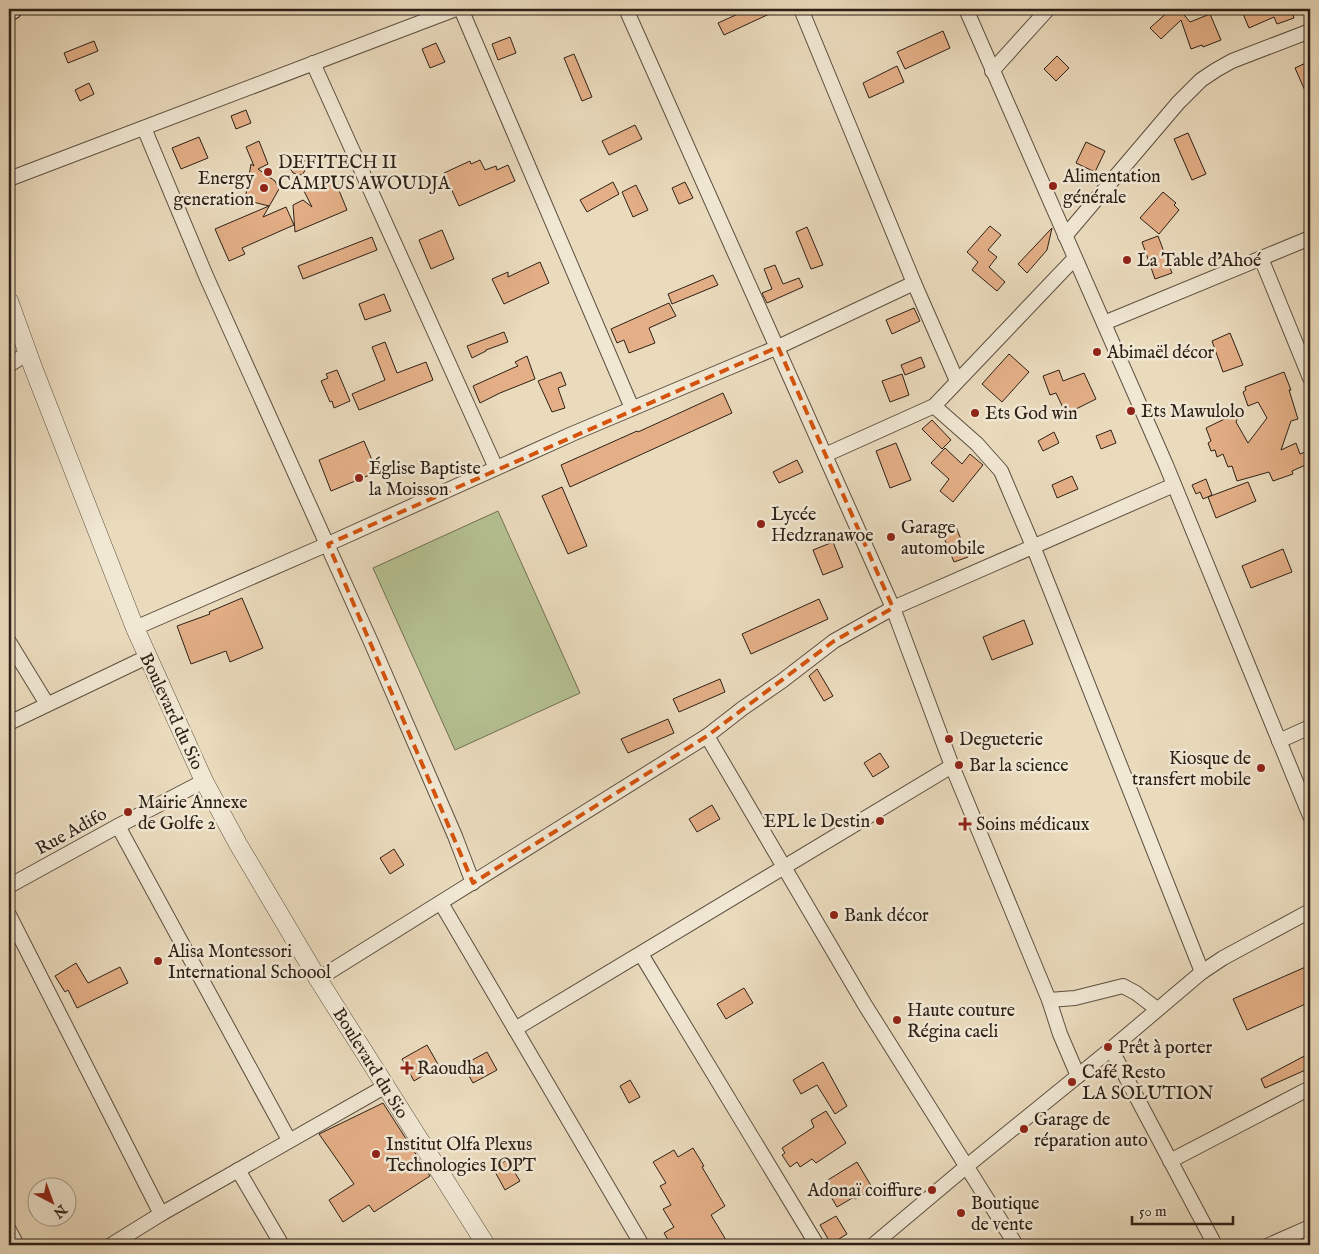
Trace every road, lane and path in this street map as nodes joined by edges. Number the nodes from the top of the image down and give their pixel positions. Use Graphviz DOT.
graph roads {
  1 [pos="12,9"];
  2 [pos="456,9"];
  3 [pos="462,9"];
  4 [pos="626,9"];
  5 [pos="800,9"];
  6 [pos="966,9"];
  7 [pos="1048,9"];
  8 [pos="9,10"];
  9 [pos="1310,31"];
  10 [pos="314,63"];
  11 [pos="992,71"];
  12 [pos="144,128"];
  13 [pos="9,179"];
  14 [pos="1065,236"];
  15 [pos="1310,238"];
  16 [pos="1075,258"];
  17 [pos="1261,258"];
  18 [pos="914,284"];
  19 [pos="9,302"];
  20 [pos="1104,323"];
  21 [pos="778,347"];
  22 [pos="28,353"];
  23 [pos="9,365"];
  24 [pos="1310,378"];
  25 [pos="957,381"];
  26 [pos="934,406"];
  27 [pos="632,408"];
  28 [pos="825,455"];
  29 [pos="496,468"];
  30 [pos="1174,485"];
  31 [pos="328,544"];
  32 [pos="1033,546"];
  33 [pos="893,608"];
  34 [pos="135,628"];
  35 [pos="9,642"];
  36 [pos="147,657"];
  37 [pos="47,704"];
  38 [pos="9,723"];
  39 [pos="1310,727"];
  40 [pos="707,736"];
  41 [pos="1279,740"];
  42 [pos="952,766"];
  43 [pos="204,781"];
  44 [pos="1310,816"];
  45 [pos="118,826"];
  46 [pos="784,867"];
  47 [pos="473,883"];
  48 [pos="9,886"];
  49 [pos="441,903"];
  50 [pos="1310,911"];
  51 [pos="9,915"];
  52 [pos="641,954"];
  53 [pos="1202,972"];
  54 [pos="318,979"];
  55 [pos="1049,1000"];
  56 [pos="1157,1009"];
  57 [pos="515,1029"];
  58 [pos="1111,1049"];
  59 [pos="1078,1076"];
  60 [pos="386,1086"];
  61 [pos="1310,1088"];
  62 [pos="290,1140"];
  63 [pos="1170,1161"];
  64 [pos="967,1166"];
  65 [pos="238,1170"];
  66 [pos="161,1214"];
  67 [pos="1310,1228"];
  68 [pos="9,1230"];
  69 [pos="17,1245"];
  70 [pos="110,1245"];
  71 [pos="282,1245"];
  72 [pos="486,1245"];
  73 [pos="642,1245"];
  74 [pos="817,1245"];
  75 [pos="873,1245"];
  76 [pos="1016,1245"];
  77 [pos="1215,1245"];
  78 [pos="1269,1245"];
  1 -- 8 [label="main road"];
  2 -- 10 [label="street"];
  3 -- 27 [label="street"];
  4 -- 21 [label="street"];
  5 -- 18 [label="street"];
  6 -- 11 [label="street"];
  7 -- 11 [label="street"];
  9 -- 14 [label="street"];
  10 -- 12 [label="street"];
  10 -- 29 [label="street"];
  11 -- 14 [label="street"];
  12 -- 13 [label="street"];
  12 -- 31 [label="street"];
  14 -- 16 [label="street"];
  15 -- 17 [label="street"];
  16 -- 20 [label="street"];
  16 -- 25 [label="street"];
  17 -- 20 [label="street"];
  17 -- 24 [label="street"];
  18 -- 21 [label="street"];
  18 -- 25 [label="street"];
  19 -- 22 [label="street, Boulevard du Sio"];
  20 -- 30 [label="street"];
  21 -- 27 [label="street"];
  21 -- 28 [label="street"];
  22 -- 23 [label="street"];
  22 -- 34 [label="street, Boulevard du Sio"];
  25 -- 26 [label="street"];
  26 -- 28 [label="street"];
  26 -- 32 [label="street"];
  27 -- 29 [label="street"];
  28 -- 33 [label="street"];
  29 -- 31 [label="street"];
  30 -- 32 [label="street"];
  30 -- 41 [label="street"];
  31 -- 34 [label="street"];
  31 -- 47 [label="street"];
  32 -- 33 [label="street"];
  32 -- 53 [label="street"];
  33 -- 40 [label="street"];
  33 -- 42 [label="street"];
  34 -- 36 [label="street, Boulevard du Sio"];
  35 -- 37 [label="street"];
  36 -- 37 [label="street"];
  36 -- 43 [label="street, Boulevard du Sio"];
  37 -- 38 [label="street"];
  39 -- 41 [label="street"];
  40 -- 46 [label="street"];
  40 -- 47 [label="street"];
  41 -- 44 [label="street"];
  42 -- 46 [label="street"];
  42 -- 55 [label="street"];
  43 -- 45 [label="street, Rue Adifo"];
  43 -- 54 [label="street, Boulevard du Sio"];
  45 -- 48 [label="street, Rue Adifo"];
  45 -- 62 [label="street"];
  46 -- 52 [label="street"];
  46 -- 64 [label="street"];
  47 -- 49 [label="street"];
  49 -- 54 [label="street"];
  49 -- 57 [label="street"];
  50 -- 53 [label="street"];
  51 -- 66 [label="street"];
  52 -- 57 [label="street"];
  52 -- 74 [label="street"];
  53 -- 56 [label="street"];
  54 -- 60 [label="street, Boulevard du Sio"];
  55 -- 56 [label="street"];
  55 -- 59 [label="street"];
  56 -- 58 [label="street"];
  57 -- 73 [label="street"];
  58 -- 59 [label="street"];
  58 -- 63 [label="street"];
  59 -- 64 [label="street"];
  60 -- 62 [label="street"];
  60 -- 72 [label="street, Boulevard du Sio"];
  61 -- 63 [label="street"];
  62 -- 65 [label="street"];
  63 -- 77 [label="street"];
  64 -- 75 [label="street"];
  64 -- 76 [label="street"];
  65 -- 66 [label="street"];
  65 -- 71 [label="street"];
  66 -- 70 [label="street"];
  67 -- 78 [label="street"];
  68 -- 69 [label="street"];
}
